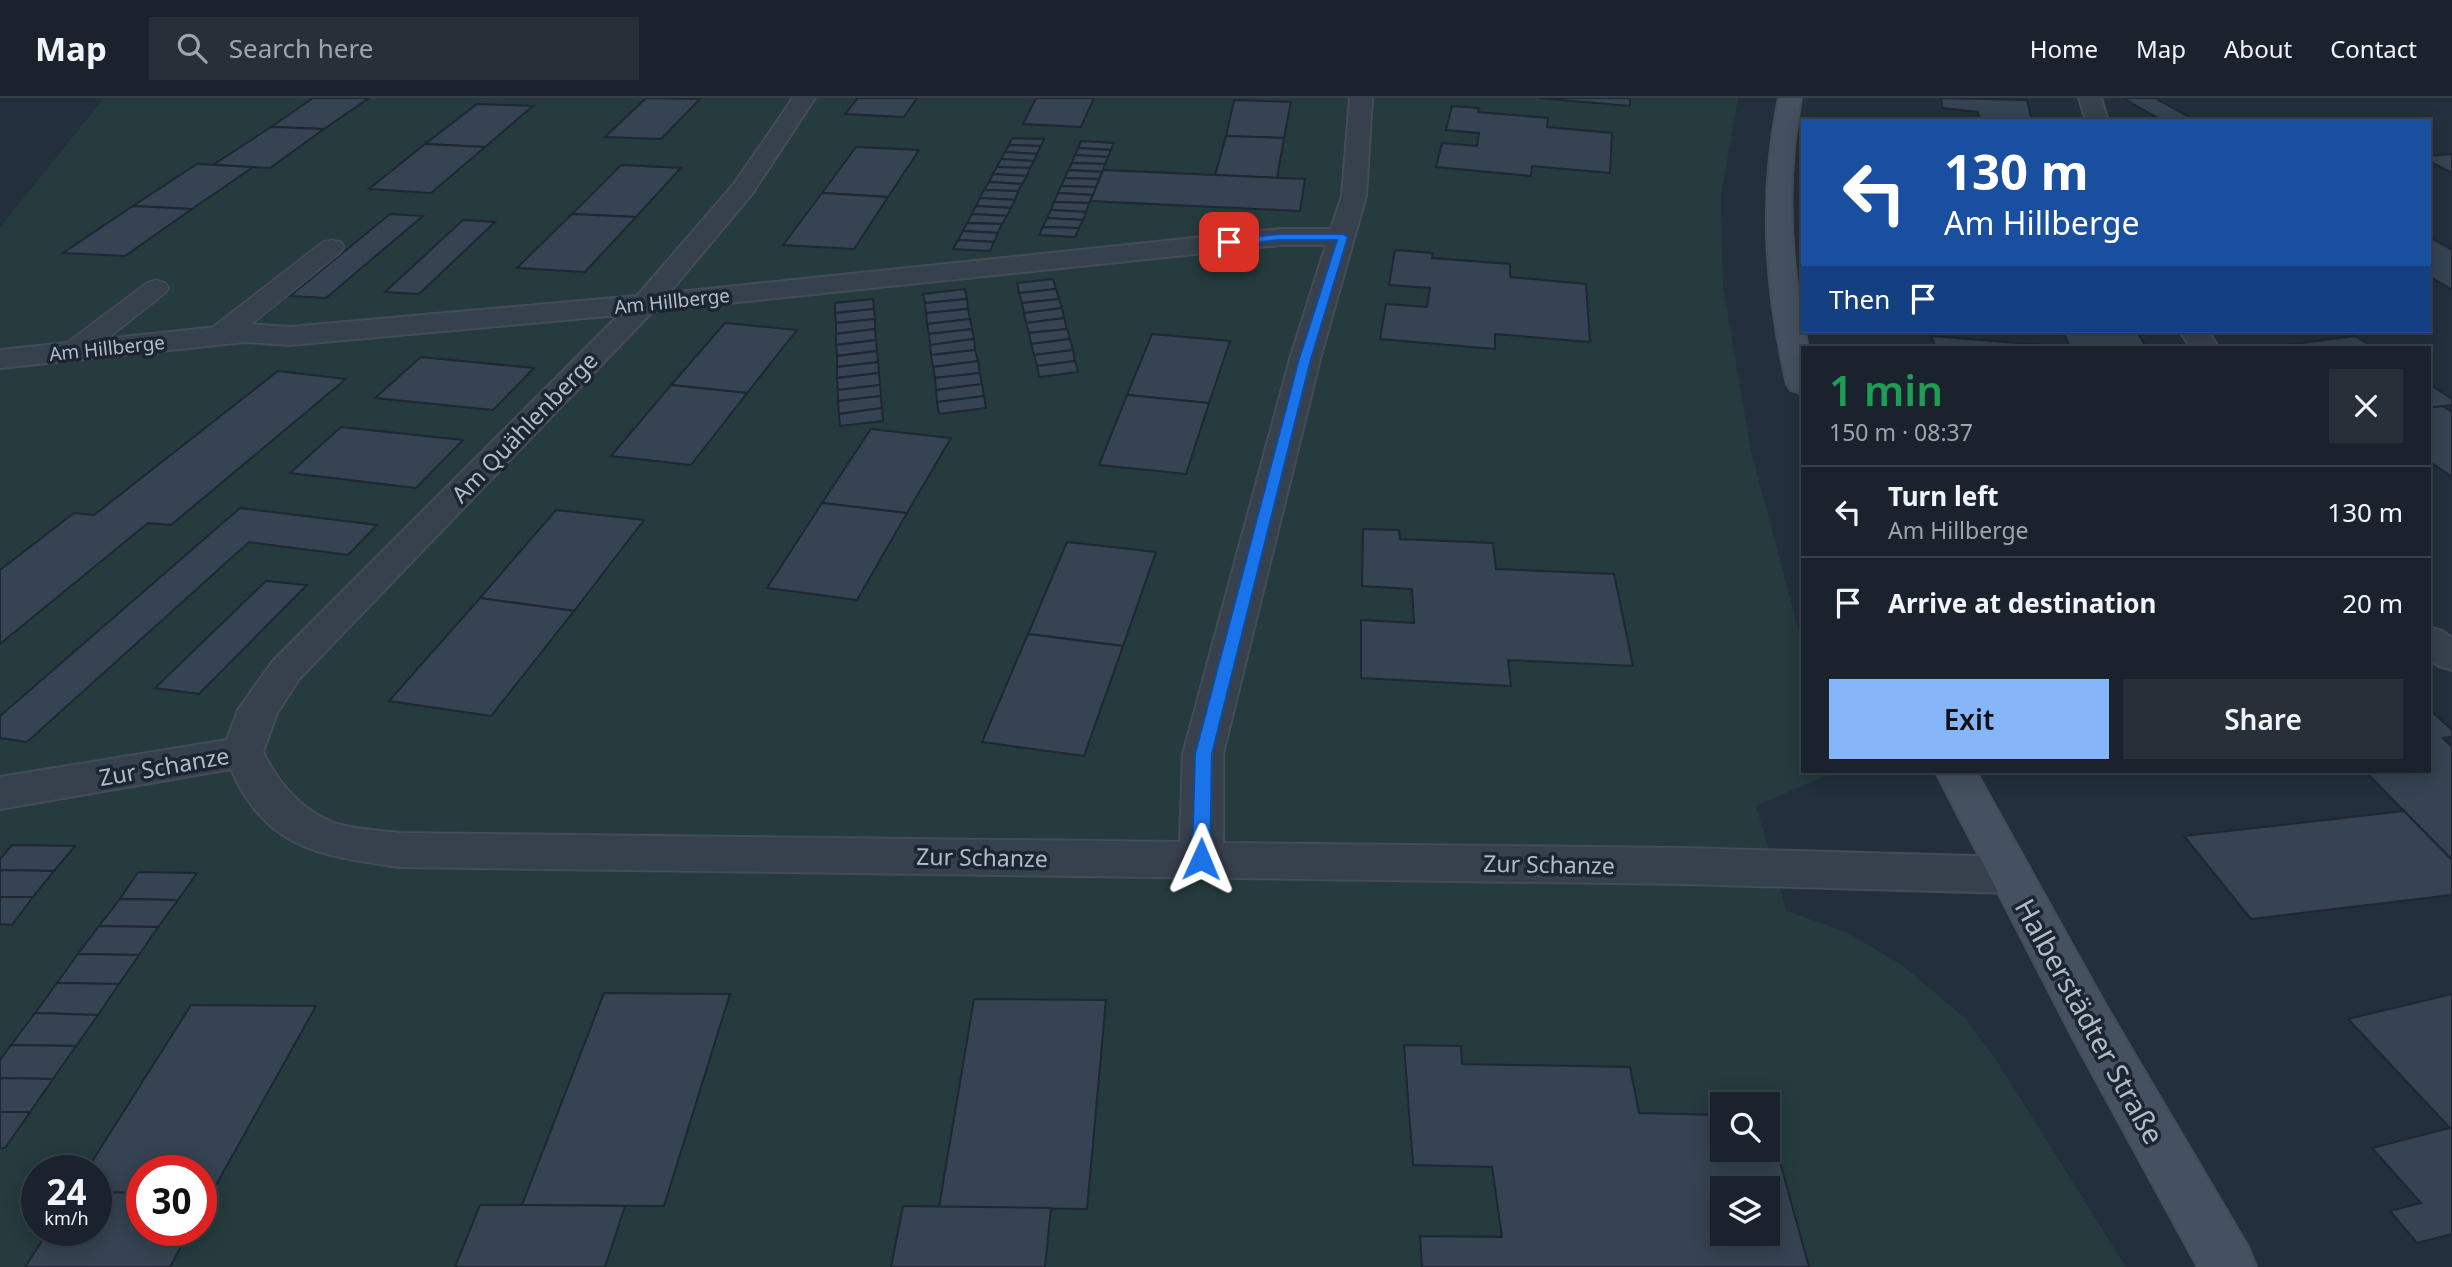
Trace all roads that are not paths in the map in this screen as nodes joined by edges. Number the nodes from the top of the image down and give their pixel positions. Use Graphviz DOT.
graph roads {
  1 [pos="804,98"];
  2 [pos="1361,98"];
  3 [pos="1790,98"];
  4 [pos="2090,98"];
  5 [pos="2095,119"];
  6 [pos="1343,237"];
  7 [pos="332,247"];
  8 [pos="156,288"];
  9 [pos="645,304"];
  10 [pos="219,336"];
  11 [pos="75,351"];
  12 [pos="0,359"];
  13 [pos="1801,379"];
  14 [pos="2431,641"];
  15 [pos="2452,657"];
  16 [pos="243,752"];
  17 [pos="1957,773"];
  18 [pos="0,793"];
  19 [pos="1201,859"];
  20 [pos="2010,875"];
  21 [pos="2228,1267"];
  1 -- 9 [label="street, Am Quählenberge"];
  2 -- 6 [label="street"];
  3 -- 13 [label="main road"];
  4 -- 5 [label="street"];
  6 -- 9 [label="street, Am Hillberge"];
  6 -- 19 [label="street"];
  7 -- 10 [label="lane"];
  8 -- 11 [label="lane"];
  9 -- 10 [label="street, Am Hillberge"];
  9 -- 16 [label="street, Am Quählenberge"];
  10 -- 11 [label="street, Am Hillberge"];
  11 -- 12 [label="street, Am Hillberge"];
  14 -- 15 [label="street"];
  16 -- 18 [label="street, Zur Schanze"];
  16 -- 19 [label="street, Zur Schanze"];
  17 -- 20 [label="main road, Halberstädter Straße"];
  19 -- 20 [label="street, Zur Schanze"];
  20 -- 21 [label="main road, Halberstädter Straße"];
}
